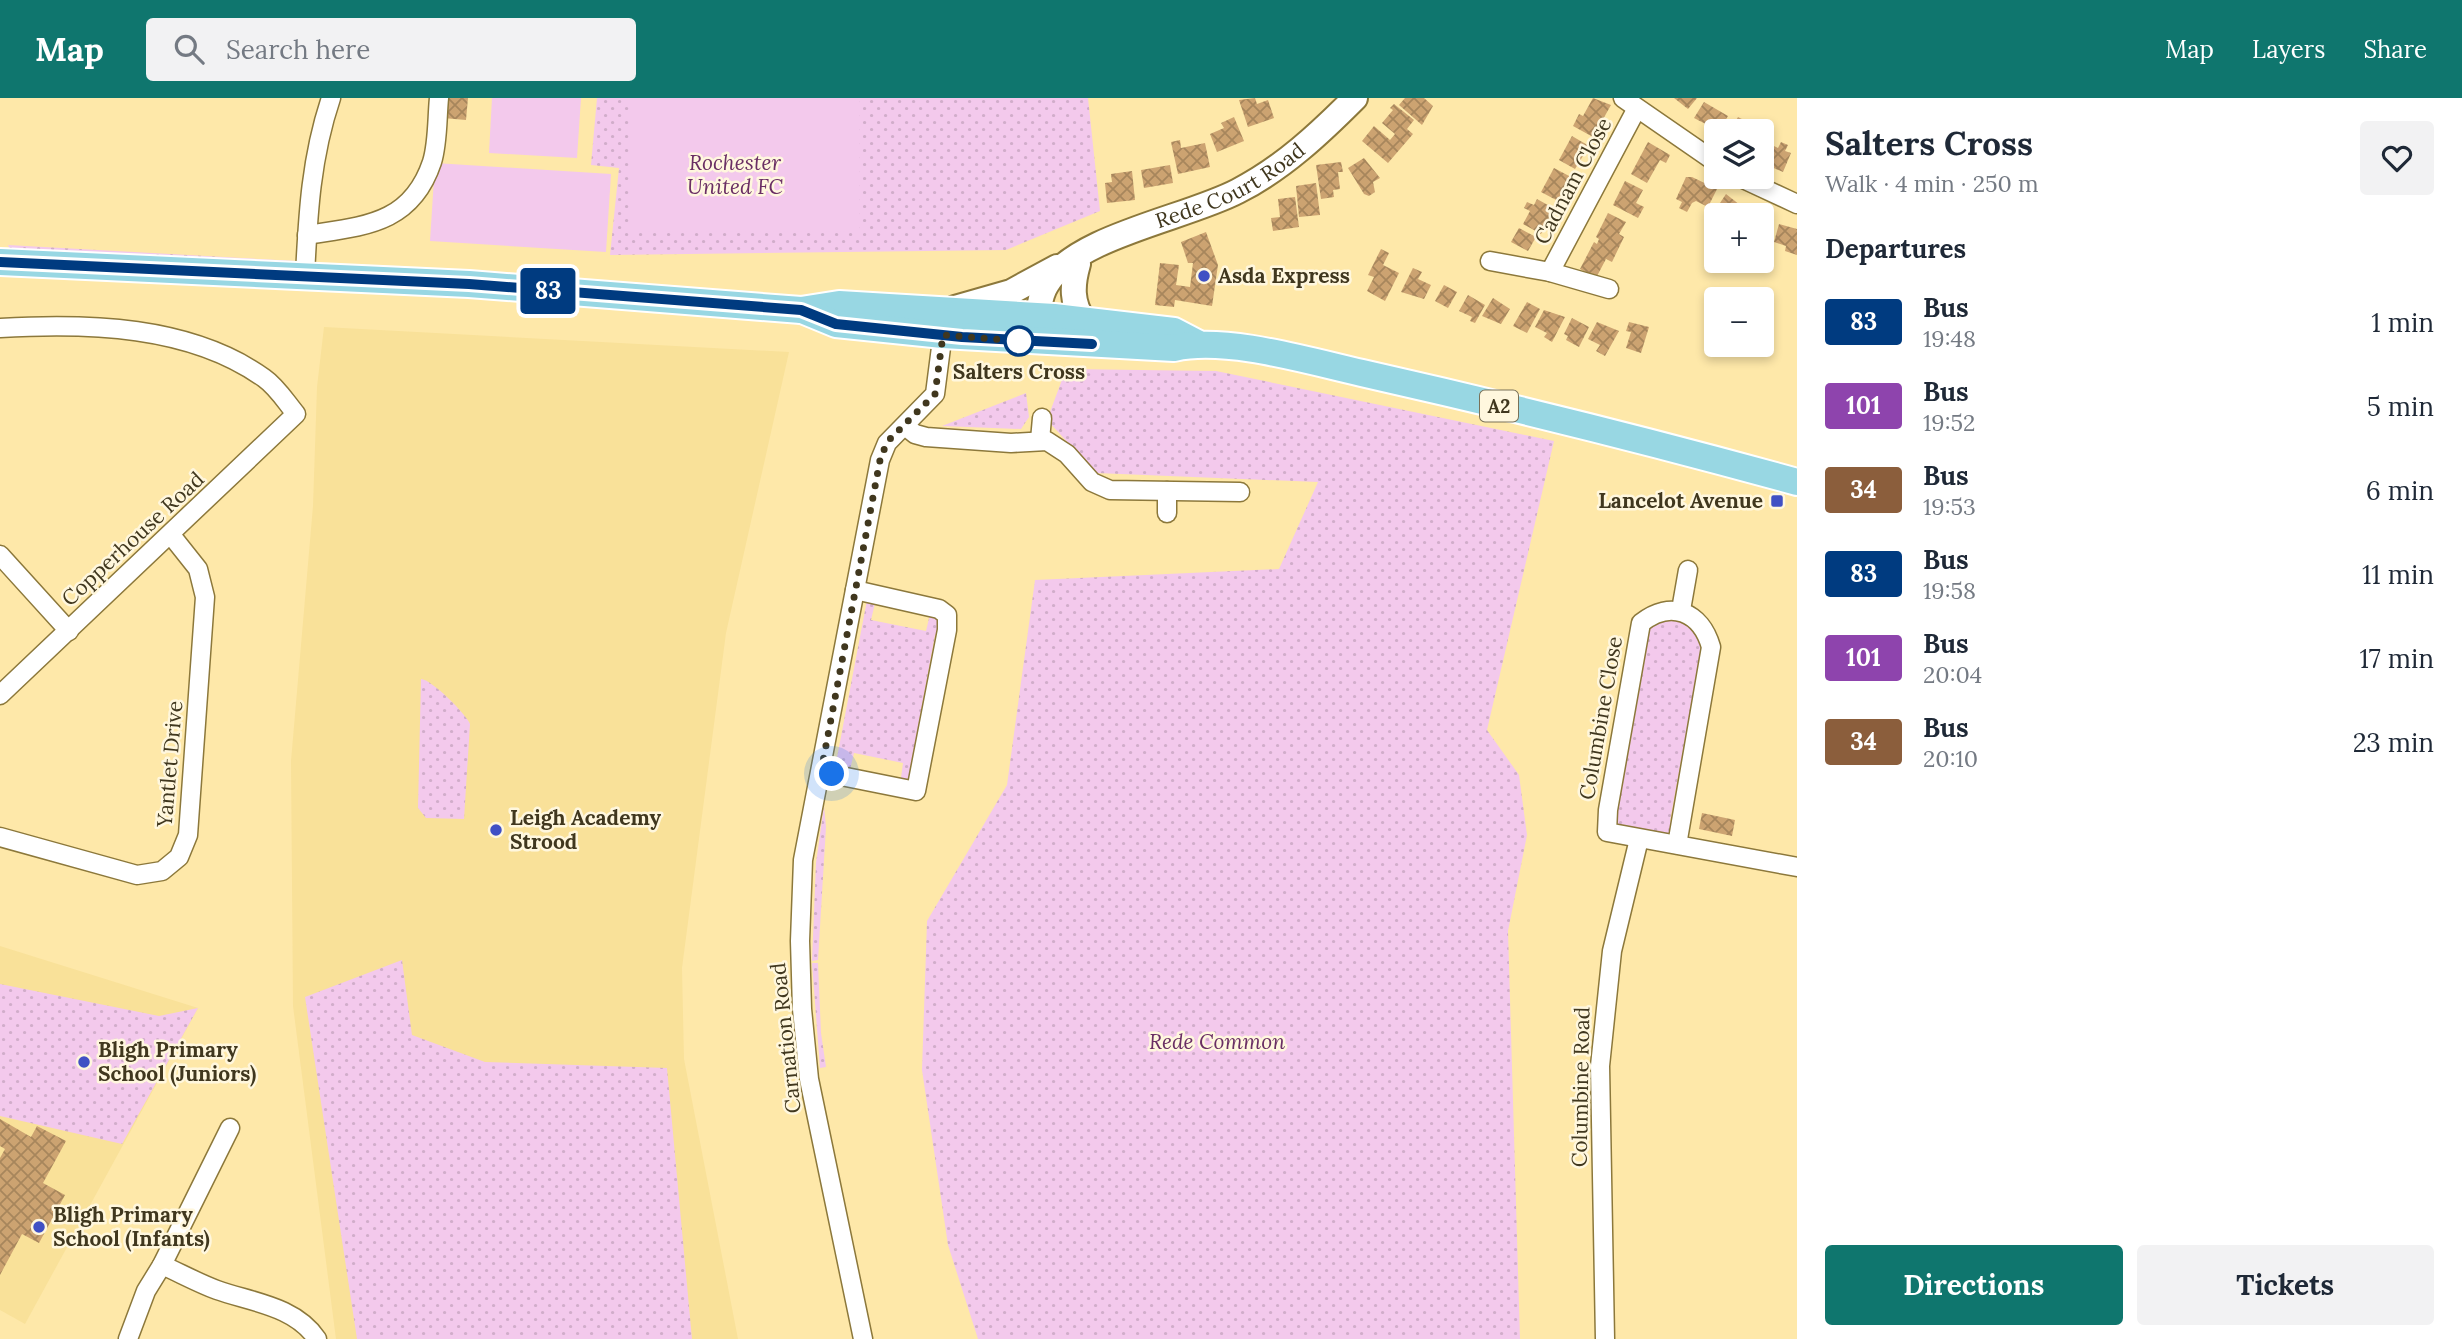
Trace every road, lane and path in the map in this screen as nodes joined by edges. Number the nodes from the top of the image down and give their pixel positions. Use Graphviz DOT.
graph roads {
  1 [pos="331,98"];
  2 [pos="439,98"];
  3 [pos="1355,98"];
  4 [pos="1629,104"];
  5 [pos="1704,154"];
  6 [pos="1765,189"];
  7 [pos="1797,204"];
  8 [pos="306,235"];
  9 [pos="1080,257"];
  10 [pos="1490,261"];
  11 [pos="0,262"];
  12 [pos="1550,272"];
  13 [pos="305,275"];
  14 [pos="1608,289"];
  15 [pos="944,323"];
  16 [pos="0,328"];
  17 [pos="1045,329"];
  18 [pos="1088,333"];
  19 [pos="1042,418"];
  20 [pos="905,426"];
  21 [pos="1040,440"];
  22 [pos="1797,482"];
  23 [pos="1167,491"];
  24 [pos="1240,492"];
  25 [pos="1167,513"];
  26 [pos="170,535"];
  27 [pos="0,555"];
  28 [pos="1688,570"];
  29 [pos="855,590"];
  30 [pos="1681,610"];
  31 [pos="69,631"];
  32 [pos="0,695"];
  33 [pos="821,772"];
  34 [pos="0,837"];
  35 [pos="1639,839"];
  36 [pos="1677,845"];
  37 [pos="1797,867"];
  38 [pos="230,1128"];
  39 [pos="162,1265"];
  40 [pos="128,1339"];
  41 [pos="317,1339"];
  42 [pos="863,1339"];
  43 [pos="1605,1339"];
  1 -- 8 [label="street"];
  2 -- 8 [label="street"];
  3 -- 9 [label="main road, Rede Court Road"];
  4 -- 5 [label="street"];
  4 -- 12 [label="street, Cadnam Close"];
  6 -- 7 [label="street"];
  8 -- 13 [label="street"];
  9 -- 15 [label="main road"];
  9 -- 17 [label="main road, Rede Court Road"];
  9 -- 18 [label="main road"];
  10 -- 12 [label="street, Cadnam Close"];
  11 -- 13 [label="main road, A2"];
  12 -- 14 [label="street, Cadnam Close"];
  13 -- 15 [label="main road, A2"];
  15 -- 17 [label="main road, A2"];
  15 -- 20 [label="street, Carnation Road"];
  16 -- 26 [label="street, Copperhouse Road"];
  17 -- 18 [label="main road, A2"];
  18 -- 22 [label="main road, A2"];
  19 -- 21 [label="street"];
  20 -- 21 [label="street"];
  20 -- 29 [label="street, Carnation Road"];
  21 -- 23 [label="street"];
  23 -- 24 [label="street"];
  23 -- 25 [label="street"];
  26 -- 31 [label="street, Copperhouse Road"];
  26 -- 34 [label="street, Yantlet Drive"];
  27 -- 31 [label="street"];
  28 -- 30 [label="street"];
  29 -- 33 [label="street, Carnation Road"];
  29 -- 33 [label="street"];
  30 -- 35 [label="street, Columbine Close"];
  30 -- 36 [label="street"];
  31 -- 32 [label="street, Copperhouse Road"];
  33 -- 42 [label="street, Carnation Road"];
  35 -- 36 [label="street"];
  35 -- 43 [label="street, Columbine Road"];
  36 -- 37 [label="street"];
  38 -- 39 [label="street"];
  39 -- 40 [label="street"];
  39 -- 41 [label="street"];
}
